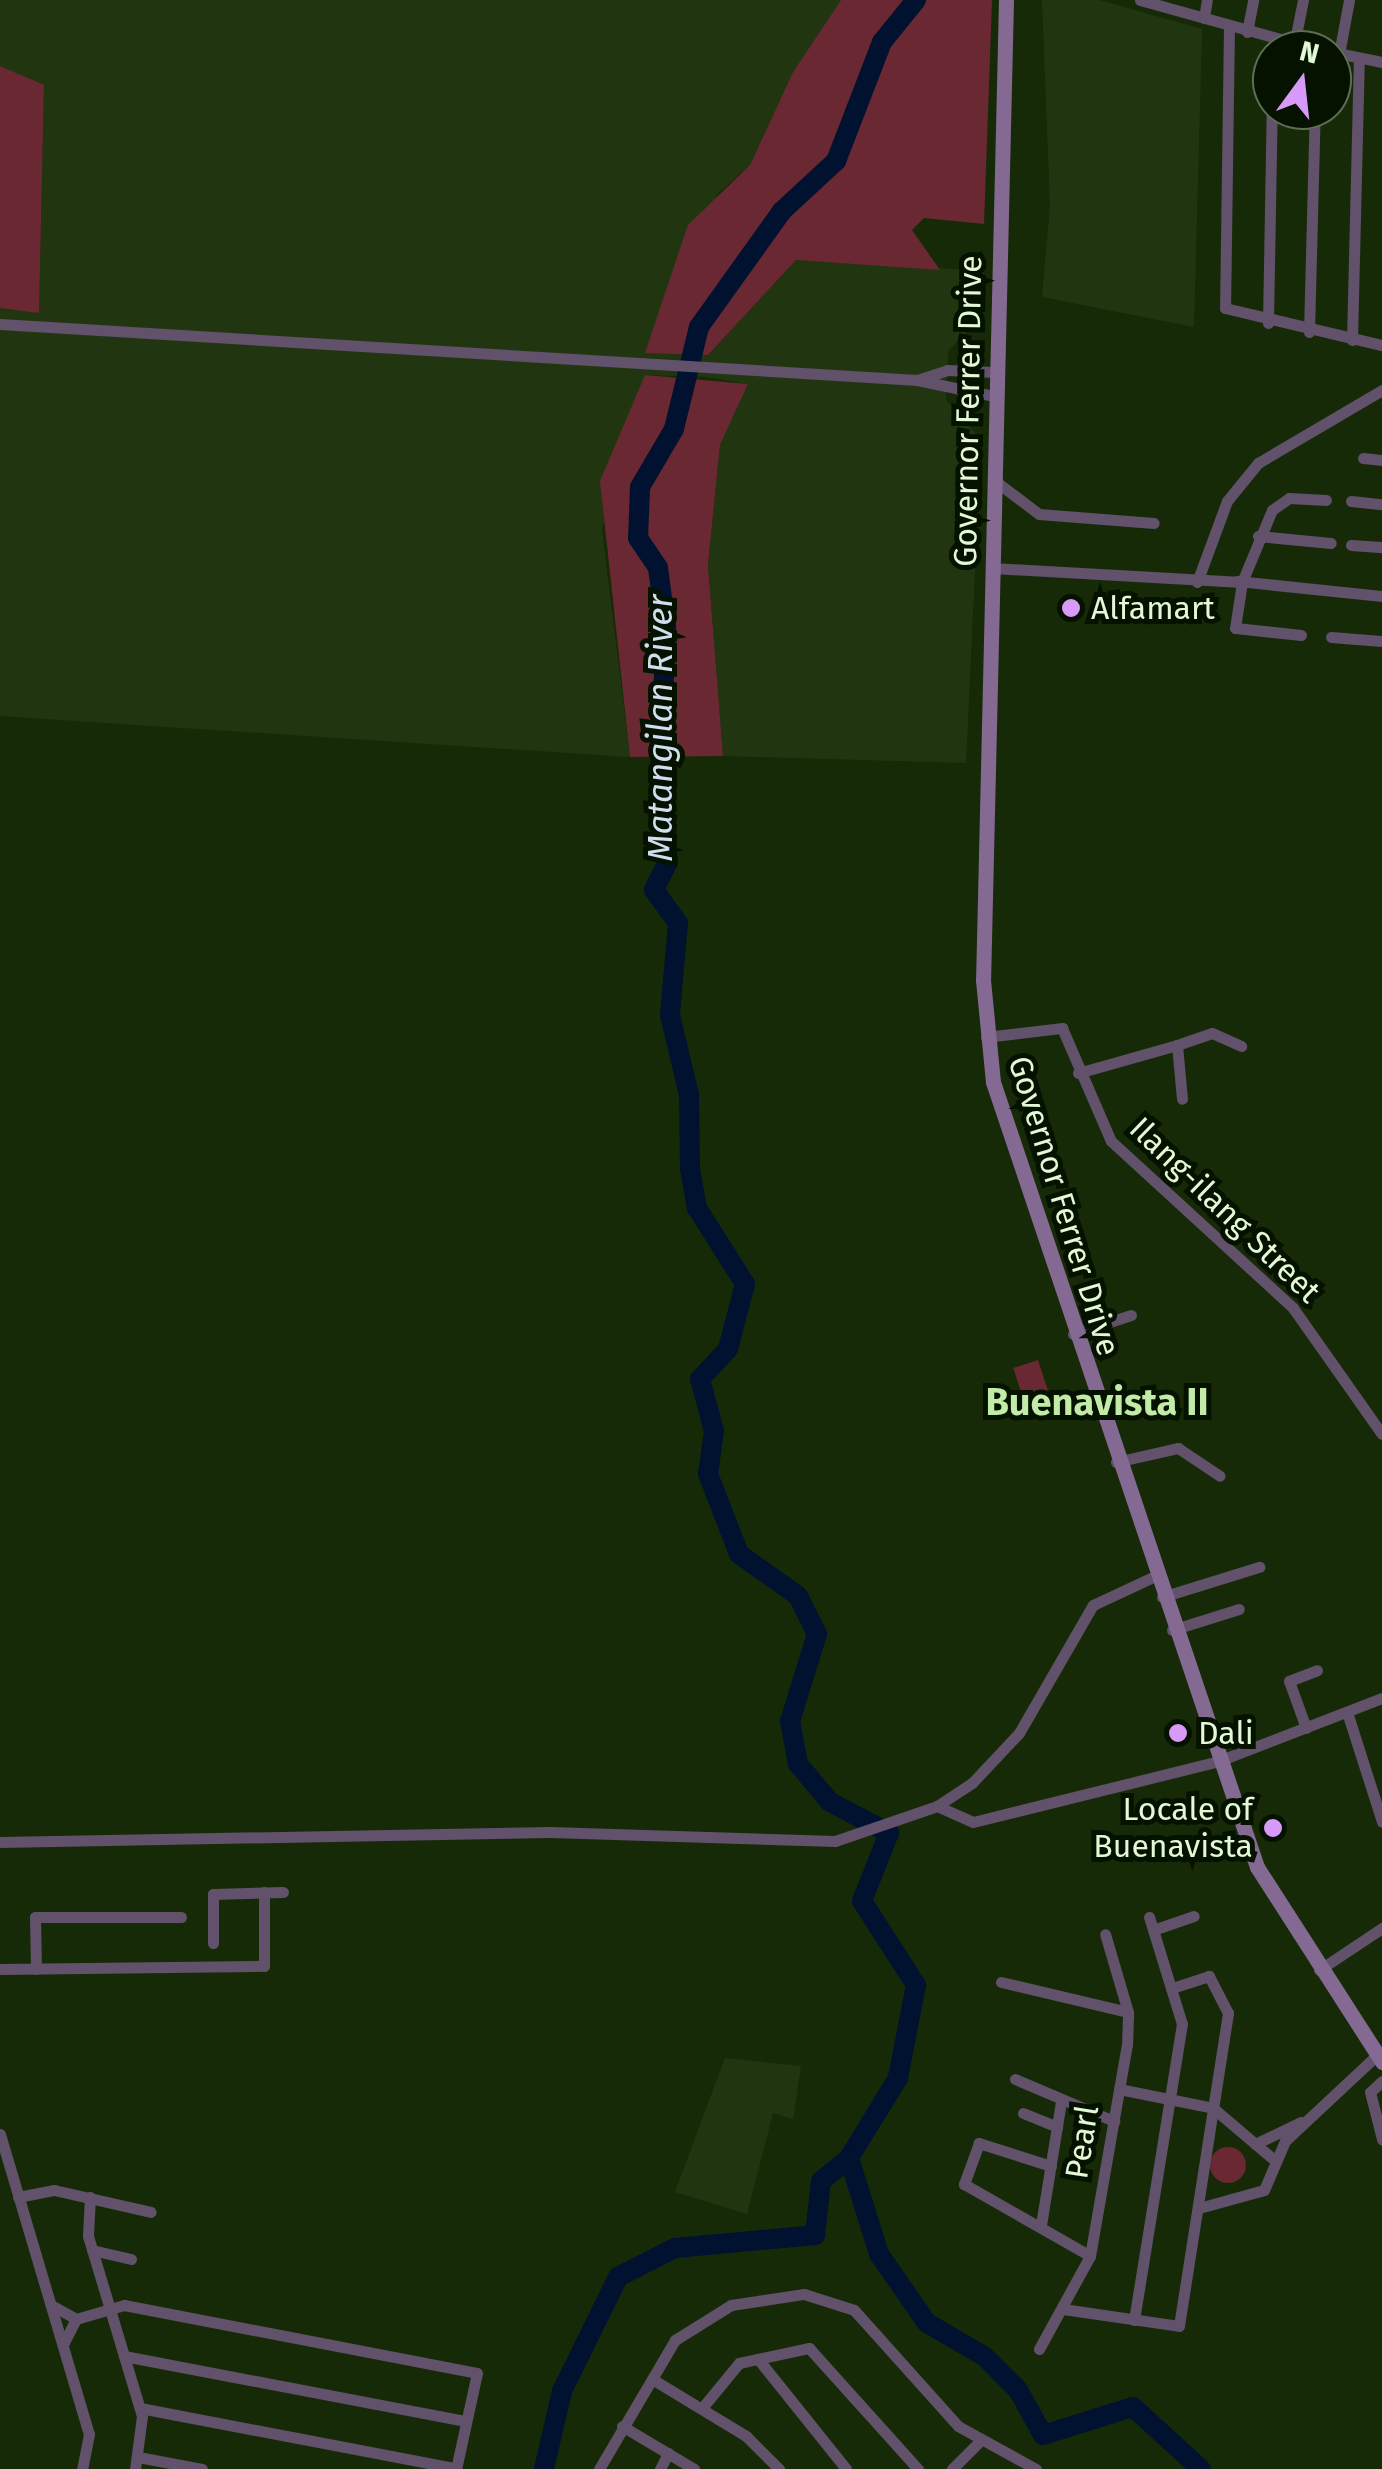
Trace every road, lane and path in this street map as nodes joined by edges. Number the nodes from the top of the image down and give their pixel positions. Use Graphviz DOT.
graph roads {
  1 [pos="1006,0"];
  2 [pos="1140,0"];
  3 [pos="1207,0"];
  4 [pos="1253,0"];
  5 [pos="1303,0"];
  6 [pos="1349,0"];
  7 [pos="1161,2"];
  8 [pos="1204,18"];
  9 [pos="1229,26"];
  10 [pos="1297,30"];
  11 [pos="1341,30"];
  12 [pos="1247,32"];
  13 [pos="1252,34"];
  14 [pos="1352,57"];
  15 [pos="1359,58"];
  16 [pos="1382,62"];
  17 [pos="1271,130"];
  18 [pos="1314,130"];
  19 [pos="1268,323"];
  20 [pos="0,324"];
  21 [pos="1309,332"];
  22 [pos="1352,340"];
  23 [pos="1382,345"];
  24 [pos="994,372"];
  25 [pos="917,380"];
  26 [pos="1382,390"];
  27 [pos="994,396"];
  28 [pos="1363,458"];
  29 [pos="1382,460"];
  30 [pos="994,480"];
  31 [pos="1326,500"];
  32 [pos="1351,502"];
  33 [pos="1382,504"];
  34 [pos="1154,523"];
  35 [pos="1258,536"];
  36 [pos="1331,543"];
  37 [pos="1351,544"];
  38 [pos="1382,547"];
  39 [pos="992,568"];
  40 [pos="1196,582"];
  41 [pos="1242,582"];
  42 [pos="1382,596"];
  43 [pos="1302,635"];
  44 [pos="1331,637"];
  45 [pos="1382,641"];
  46 [pos="986,1037"];
  47 [pos="1177,1045"];
  48 [pos="1241,1046"];
  49 [pos="1078,1073"];
  50 [pos="1182,1099"];
  51 [pos="1131,1315"];
  52 [pos="1073,1334"];
  53 [pos="1382,1434"];
  54 [pos="1116,1462"];
  55 [pos="1220,1476"];
  56 [pos="1259,1567"];
  57 [pos="1155,1576"];
  58 [pos="1161,1598"];
  59 [pos="1239,1609"];
  60 [pos="1172,1630"];
  61 [pos="1317,1670"];
  62 [pos="1382,1698"];
  63 [pos="1347,1712"];
  64 [pos="1306,1728"];
  65 [pos="1216,1762"];
  66 [pos="937,1806"];
  67 [pos="1382,1822"];
  68 [pos="0,1842"];
  69 [pos="264,1892"];
  70 [pos="284,1892"];
  71 [pos="1194,1916"];
  72 [pos="181,1917"];
  73 [pos="1149,1917"];
  74 [pos="1382,1928"];
  75 [pos="1153,1930"];
  76 [pos="1105,1934"];
  77 [pos="214,1943"];
  78 [pos="36,1968"];
  79 [pos="0,1969"];
  80 [pos="1318,1970"];
  81 [pos="1000,1982"];
  82 [pos="1171,1988"];
  83 [pos="1128,2012"];
  84 [pos="1380,2058"];
  85 [pos="1015,2079"];
  86 [pos="1382,2081"];
  87 [pos="1119,2089"];
  88 [pos="1171,2098"];
  89 [pos="1062,2100"];
  90 [pos="1213,2108"];
  91 [pos="1024,2112"];
  92 [pos="1306,2120"];
  93 [pos="1114,2121"];
  94 [pos="1057,2127"];
  95 [pos="0,2134"];
  96 [pos="1382,2139"];
  97 [pos="1255,2144"];
  98 [pos="1272,2158"];
  99 [pos="1051,2166"];
  100 [pos="18,2197"];
  101 [pos="90,2198"];
  102 [pos="1200,2208"];
  103 [pos="151,2212"];
  104 [pos="1041,2225"];
  105 [pos="92,2250"];
  106 [pos="1090,2256"];
  107 [pos="131,2260"];
  108 [pos="51,2305"];
  109 [pos="110,2309"];
  110 [pos="1062,2309"];
  111 [pos="76,2318"];
  112 [pos="1134,2320"];
  113 [pos="63,2345"];
  114 [pos="1039,2349"];
  115 [pos="124,2356"];
  116 [pos="758,2358"];
  117 [pos="652,2379"];
  118 [pos="140,2408"];
  119 [pos="702,2408"];
  120 [pos="466,2421"];
  121 [pos="622,2426"];
  122 [pos="978,2443"];
  123 [pos="668,2452"];
  124 [pos="137,2463"];
  125 [pos="456,2468"];
  126 [pos="82,2469"];
  127 [pos="202,2469"];
  128 [pos="600,2469"];
  129 [pos="660,2469"];
  130 [pos="694,2469"];
  131 [pos="778,2469"];
  132 [pos="846,2469"];
  133 [pos="918,2469"];
  134 [pos="952,2469"];
  135 [pos="1036,2469"];
  1 -- 24 [label="main road, Governor Ferrer Drive"];
  2 -- 7 [label="street"];
  3 -- 8 [label="street"];
  4 -- 12 [label="street"];
  5 -- 10 [label="street"];
  6 -- 11 [label="street"];
  7 -- 8 [label="street"];
  8 -- 9 [label="street"];
  9 -- 12 [label="street"];
  9 -- 19 [label="street"];
  12 -- 13 [label="street"];
  14 -- 15 [label="street"];
  15 -- 16 [label="street"];
  15 -- 22 [label="street"];
  17 -- 19 [label="street"];
  18 -- 21 [label="street"];
  19 -- 21 [label="street"];
  20 -- 25 [label="street"];
  21 -- 22 [label="street"];
  22 -- 23 [label="street"];
  24 -- 25 [label="street"];
  24 -- 27 [label="main road, Governor Ferrer Drive"];
  25 -- 27 [label="street"];
  26 -- 40 [label="street"];
  27 -- 30 [label="main road, Governor Ferrer Drive"];
  28 -- 29 [label="street"];
  30 -- 34 [label="street"];
  30 -- 39 [label="main road, Governor Ferrer Drive"];
  31 -- 35 [label="street"];
  32 -- 33 [label="street"];
  35 -- 36 [label="street"];
  35 -- 41 [label="street"];
  37 -- 38 [label="street"];
  39 -- 40 [label="street"];
  39 -- 46 [label="main road, Governor Ferrer Drive"];
  40 -- 41 [label="street"];
  41 -- 42 [label="street"];
  41 -- 43 [label="street"];
  44 -- 45 [label="street"];
  46 -- 49 [label="street, Ilang-ilang Street"];
  46 -- 52 [label="main road, Governor Ferrer Drive"];
  47 -- 48 [label="street"];
  47 -- 49 [label="street"];
  47 -- 50 [label="street"];
  49 -- 53 [label="street, Ilang-ilang Street"];
  51 -- 52 [label="street"];
  52 -- 54 [label="main road, Governor Ferrer Drive"];
  54 -- 55 [label="street"];
  54 -- 57 [label="main road, Governor Ferrer Drive"];
  56 -- 58 [label="street"];
  57 -- 58 [label="main road, Governor Ferrer Drive"];
  57 -- 66 [label="street"];
  58 -- 60 [label="main road, Governor Ferrer Drive"];
  59 -- 60 [label="street"];
  60 -- 65 [label="main road, Governor Ferrer Drive"];
  61 -- 64 [label="street"];
  62 -- 63 [label="street"];
  63 -- 64 [label="street"];
  63 -- 67 [label="street"];
  64 -- 65 [label="street"];
  65 -- 66 [label="street"];
  65 -- 80 [label="main road, Governor Ferrer Drive"];
  66 -- 68 [label="street"];
  69 -- 70 [label="street"];
  69 -- 77 [label="street"];
  69 -- 78 [label="street"];
  71 -- 75 [label="street"];
  72 -- 78 [label="street"];
  73 -- 75 [label="street"];
  74 -- 80 [label="street"];
  75 -- 82 [label="street"];
  76 -- 83 [label="street, Pearl"];
  78 -- 79 [label="street"];
  80 -- 84 [label="main road, Governor Ferrer Drive"];
  81 -- 83 [label="street"];
  82 -- 88 [label="street"];
  82 -- 90 [label="street"];
  83 -- 87 [label="street, Pearl"];
  84 -- 92 [label="street"];
  85 -- 89 [label="street"];
  86 -- 96 [label="street"];
  87 -- 88 [label="street"];
  87 -- 93 [label="street, Pearl"];
  88 -- 90 [label="street"];
  88 -- 112 [label="street"];
  89 -- 93 [label="street"];
  89 -- 94 [label="street"];
  90 -- 97 [label="street"];
  90 -- 102 [label="street"];
  91 -- 94 [label="street"];
  92 -- 97 [label="street"];
  92 -- 98 [label="street"];
  93 -- 106 [label="street, Pearl"];
  94 -- 99 [label="street"];
  95 -- 100 [label="street"];
  97 -- 98 [label="street"];
  98 -- 102 [label="street"];
  99 -- 104 [label="street"];
  99 -- 104 [label="street"];
  100 -- 101 [label="street"];
  100 -- 108 [label="street"];
  101 -- 103 [label="street"];
  101 -- 105 [label="street"];
  102 -- 112 [label="street"];
  104 -- 106 [label="street"];
  105 -- 107 [label="street"];
  105 -- 109 [label="street"];
  106 -- 110 [label="street, Pearl"];
  108 -- 111 [label="street"];
  108 -- 113 [label="street"];
  109 -- 111 [label="street"];
  109 -- 115 [label="street"];
  109 -- 120 [label="street"];
  110 -- 112 [label="street"];
  110 -- 114 [label="street, Pearl"];
  111 -- 113 [label="street"];
  113 -- 126 [label="street"];
  115 -- 118 [label="street"];
  115 -- 120 [label="street"];
  116 -- 119 [label="street"];
  116 -- 132 [label="street"];
  116 -- 133 [label="street"];
  117 -- 119 [label="street"];
  117 -- 121 [label="street"];
  117 -- 122 [label="street"];
  118 -- 124 [label="street"];
  118 -- 125 [label="street"];
  119 -- 131 [label="street"];
  120 -- 125 [label="street"];
  121 -- 123 [label="street"];
  121 -- 128 [label="street"];
  122 -- 134 [label="street"];
  122 -- 135 [label="street"];
  123 -- 129 [label="street"];
  123 -- 130 [label="street"];
  124 -- 127 [label="street"];
}
